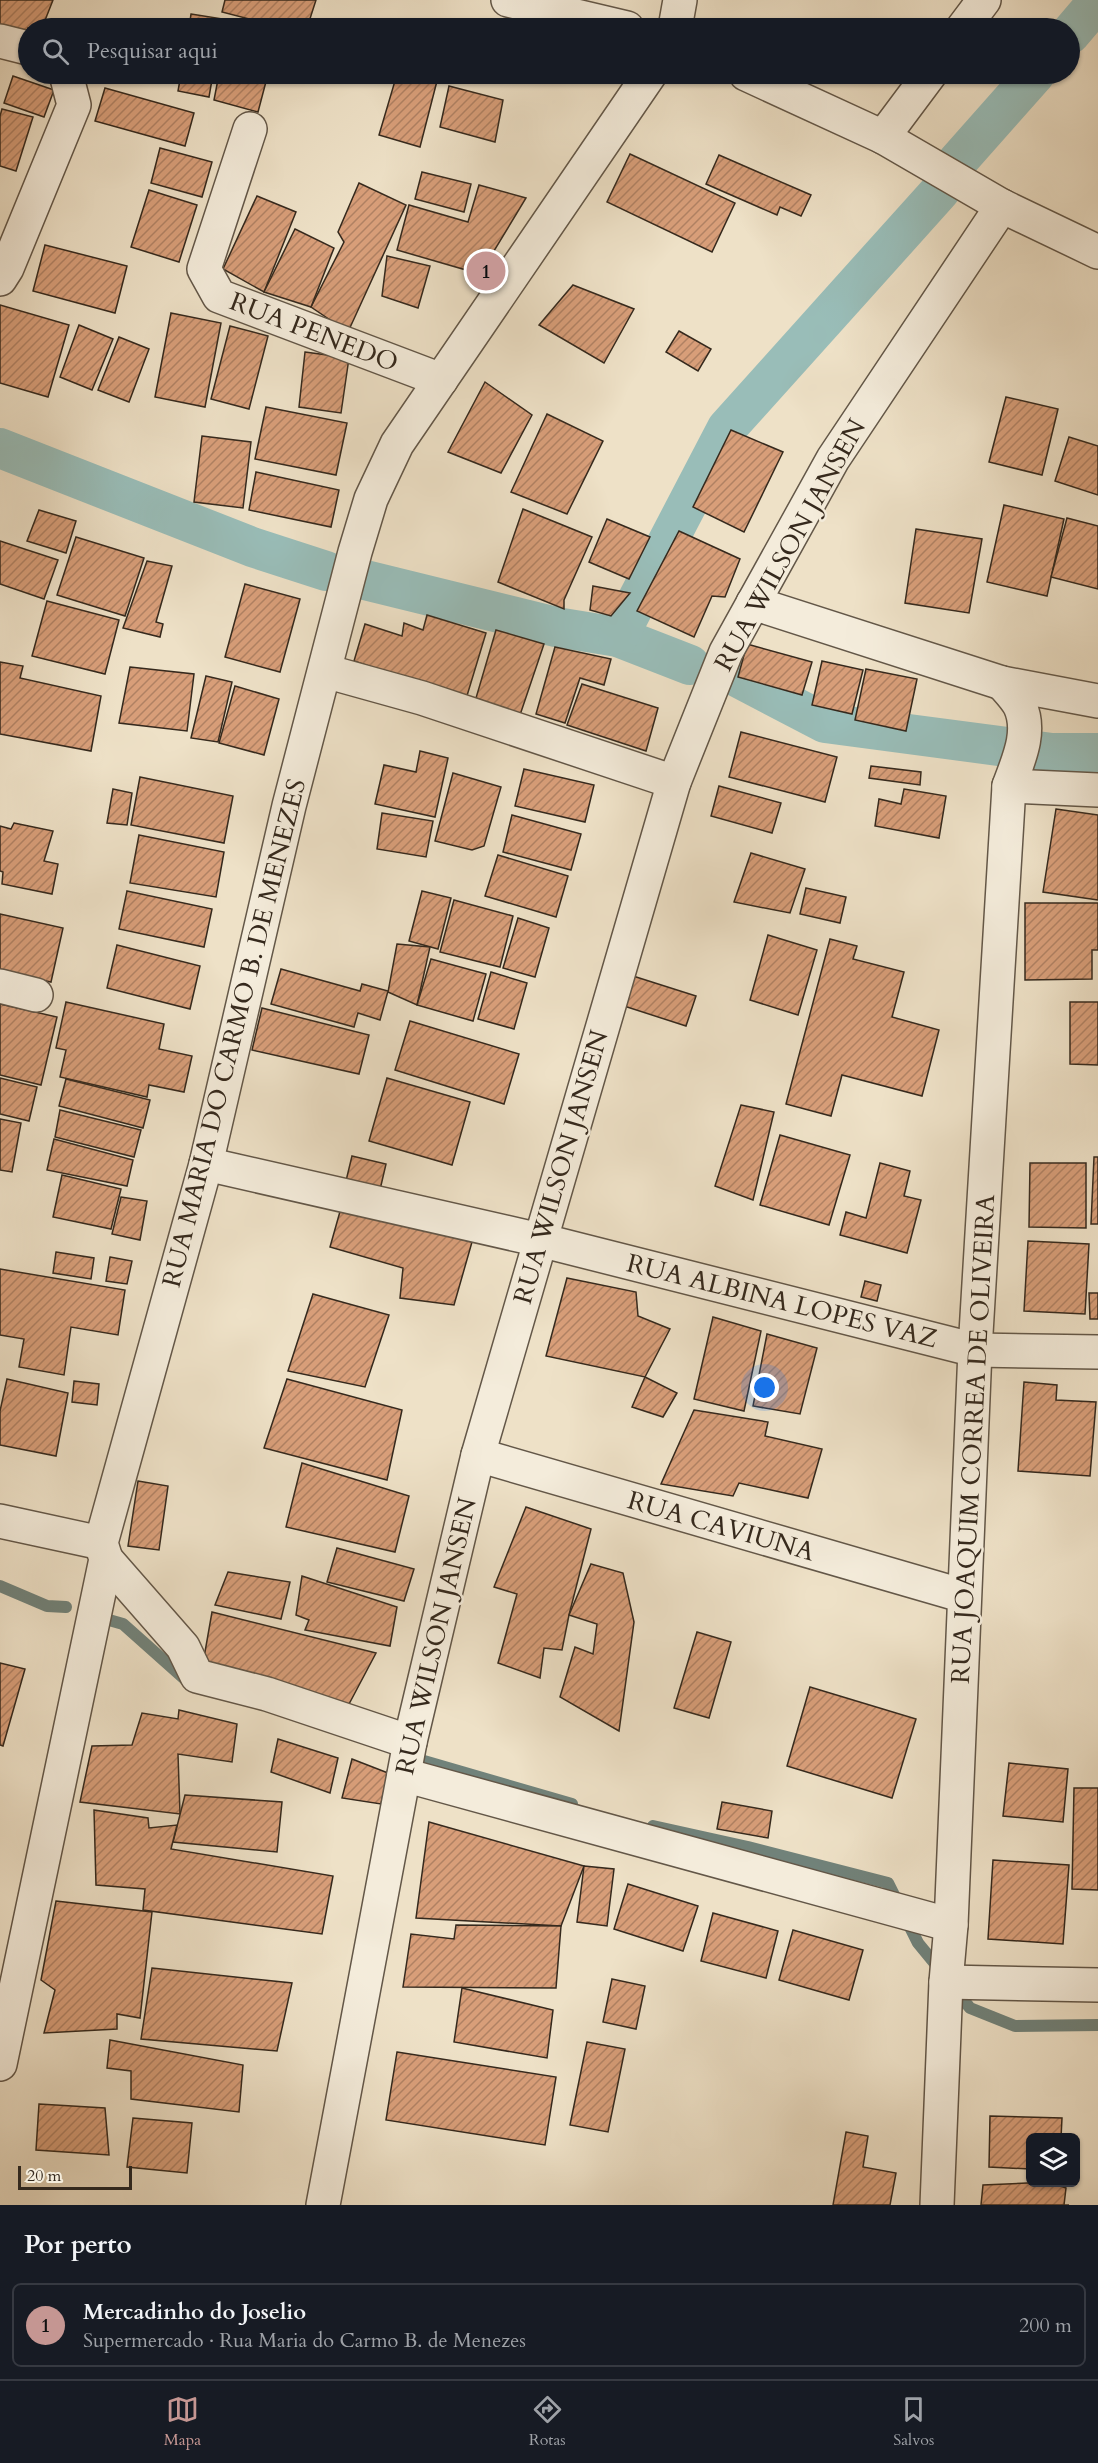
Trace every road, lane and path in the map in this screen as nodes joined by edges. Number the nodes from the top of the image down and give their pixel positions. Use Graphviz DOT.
graph roads {
  1 [pos="508,0"];
  2 [pos="680,0"];
  3 [pos="984,0"];
  4 [pos="584,18"];
  5 [pos="677,18"];
  6 [pos="970,18"];
  7 [pos="0,41"];
  8 [pos="18,46"];
  9 [pos="69,84"];
  10 [pos="643,84"];
  11 [pos="768,84"];
  12 [pos="923,84"];
  13 [pos="250,129"];
  14 [pos="883,137"];
  15 [pos="1002,206"];
  16 [pos="1098,252"];
  17 [pos="3,273"];
  18 [pos="441,380"];
  19 [pos="753,603"];
  20 [pos="326,671"];
  21 [pos="1002,683"];
  22 [pos="1098,702"];
  23 [pos="674,782"];
  24 [pos="1009,786"];
  25 [pos="1098,790"];
  26 [pos="0,986"];
  27 [pos="36,994"];
  28 [pos="206,1164"];
  29 [pos="540,1240"];
  30 [pos="975,1350"];
  31 [pos="1098,1353"];
  32 [pos="478,1455"];
  33 [pos="0,1521"];
  34 [pos="104,1551"];
  35 [pos="964,1596"];
  36 [pos="410,1742"];
  37 [pos="404,1774"];
  38 [pos="951,1925"];
  39 [pos="946,1982"];
  40 [pos="1098,1985"];
  41 [pos="0,2064"];
  42 [pos="323,2205"];
  43 [pos="937,2205"];
  1 -- 4 [label="street"];
  2 -- 5 [label="street"];
  3 -- 6 [label="street"];
  7 -- 8 [label="street"];
  9 -- 17 [label="street"];
  10 -- 18 [label="street, RUA MARIA DO CARMO B. DE MENEZES"];
  11 -- 14 [label="street"];
  12 -- 14 [label="street"];
  13 -- 18 [label="street, RUA PENEDO"];
  14 -- 15 [label="street"];
  15 -- 16 [label="street"];
  15 -- 19 [label="street, RUA WILSON JANSEN"];
  18 -- 20 [label="street, RUA MARIA DO CARMO B. DE MENEZES"];
  19 -- 21 [label="street"];
  19 -- 23 [label="street, RUA WILSON JANSEN"];
  20 -- 23 [label="street"];
  20 -- 28 [label="street, RUA MARIA DO CARMO B. DE MENEZES"];
  21 -- 22 [label="street"];
  21 -- 24 [label="street, RUA JOAQUIM CORREA DE OLIVEIRA"];
  23 -- 29 [label="street, RUA WILSON JANSEN"];
  24 -- 25 [label="street"];
  24 -- 30 [label="street, RUA JOAQUIM CORREA DE OLIVEIRA"];
  26 -- 27 [label="street"];
  28 -- 29 [label="street, RUA ALBINA LOPES VAZ"];
  28 -- 34 [label="street, RUA MARIA DO CARMO B. DE MENEZES"];
  29 -- 30 [label="street, RUA ALBINA LOPES VAZ"];
  29 -- 32 [label="street, RUA WILSON JANSEN"];
  30 -- 31 [label="street, RUA ALBINA LOPES VAZ"];
  30 -- 35 [label="street, RUA JOAQUIM CORREA DE OLIVEIRA"];
  32 -- 35 [label="street, RUA CAVIUNA"];
  32 -- 36 [label="street, RUA WILSON JANSEN"];
  33 -- 34 [label="street"];
  34 -- 36 [label="street"];
  34 -- 41 [label="street, RUA MARIA DO CARMO B. DE MENEZES"];
  35 -- 38 [label="street, RUA JOAQUIM CORREA DE OLIVEIRA"];
  36 -- 37 [label="street, RUA WILSON JANSEN"];
  37 -- 38 [label="street"];
  37 -- 42 [label="street, RUA WILSON JANSEN"];
  38 -- 39 [label="street, RUA JOAQUIM CORREA DE OLIVEIRA"];
  39 -- 40 [label="street"];
  39 -- 43 [label="street, RUA JOAQUIM CORREA DE OLIVEIRA"];
}
